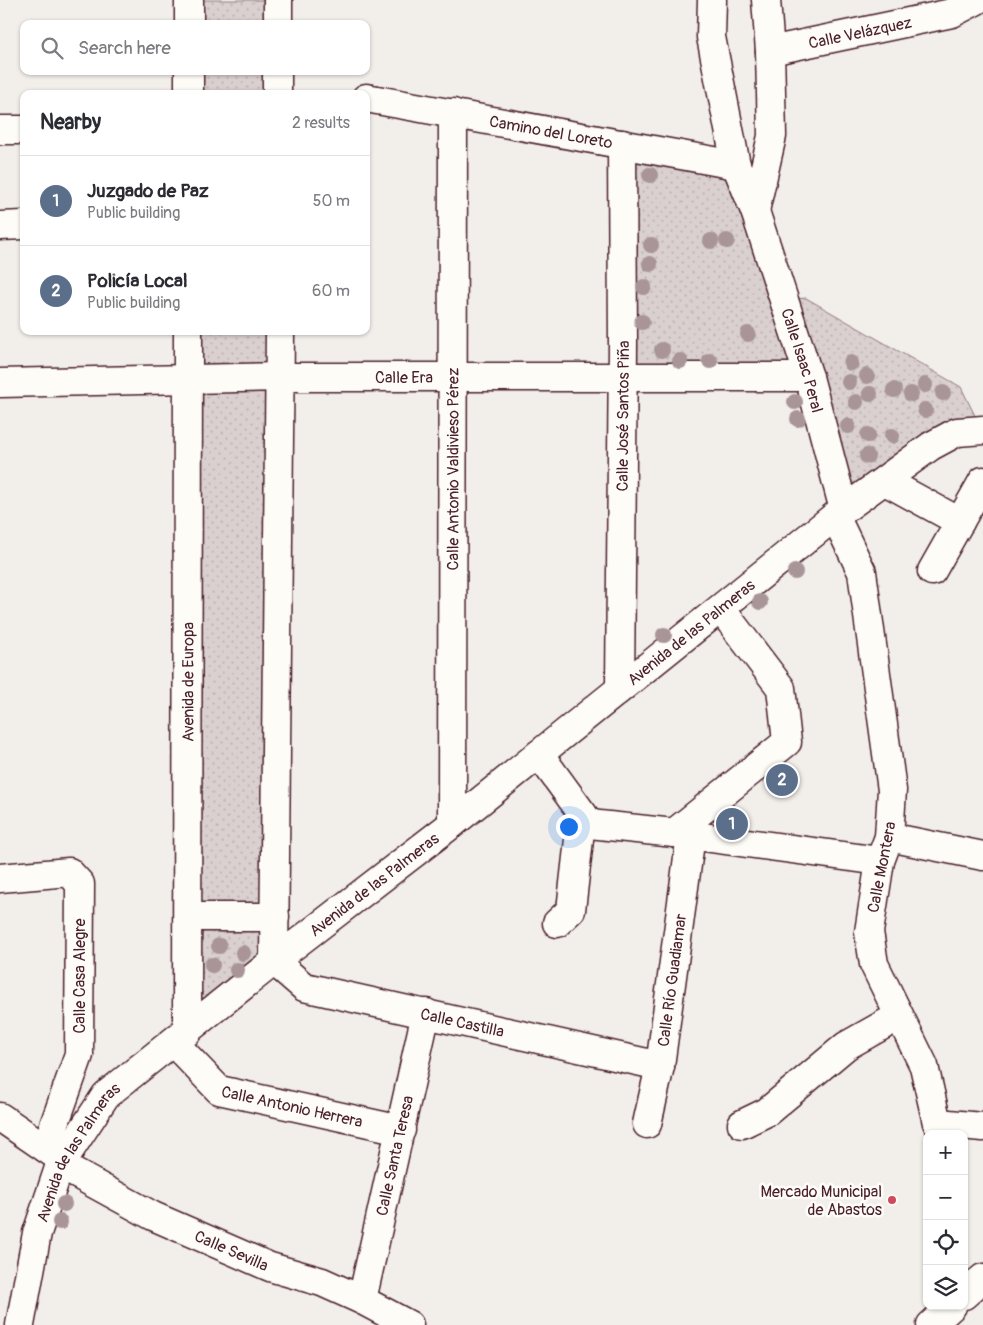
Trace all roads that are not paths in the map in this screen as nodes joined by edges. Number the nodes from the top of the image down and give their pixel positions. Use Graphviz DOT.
graph roads {
  1 [pos="189,0"];
  2 [pos="278,0"];
  3 [pos="712,0"];
  4 [pos="766,0"];
  5 [pos="977,0"];
  6 [pos="189,20"];
  7 [pos="278,20"];
  8 [pos="770,51"];
  9 [pos="189,75"];
  10 [pos="277,75"];
  11 [pos="189,90"];
  12 [pos="277,90"];
  13 [pos="370,99"];
  14 [pos="453,113"];
  15 [pos="0,130"];
  16 [pos="20,130"];
  17 [pos="622,144"];
  18 [pos="736,165"];
  19 [pos="754,211"];
  20 [pos="20,225"];
  21 [pos="0,226"];
  22 [pos="188,335"];
  23 [pos="280,335"];
  24 [pos="452,376"];
  25 [pos="623,376"];
  26 [pos="280,377"];
  27 [pos="809,377"];
  28 [pos="188,378"];
  29 [pos="0,383"];
  30 [pos="983,430"];
  31 [pos="885,481"];
  32 [pos="983,481"];
  33 [pos="840,514"];
  34 [pos="960,522"];
  35 [pos="932,571"];
  36 [pos="721,609"];
  37 [pos="620,687"];
  38 [pos="539,754"];
  39 [pos="582,813"];
  40 [pos="452,824"];
  41 [pos="682,834"];
  42 [pos="884,849"];
  43 [pos="983,856"];
  44 [pos="0,878"];
  45 [pos="188,917"];
  46 [pos="274,917"];
  47 [pos="557,923"];
  48 [pos="274,961"];
  49 [pos="426,1013"];
  50 [pos="899,1016"];
  51 [pos="180,1037"];
  52 [pos="660,1066"];
  53 [pos="0,1117"];
  54 [pos="647,1124"];
  55 [pos="742,1124"];
  56 [pos="983,1127"];
  57 [pos="401,1130"];
  58 [pos="56,1158"];
  59 [pos="983,1278"];
  60 [pos="968,1291"];
  61 [pos="362,1300"];
  62 [pos="948,1310"];
  63 [pos="20,1325"];
  64 [pos="409,1325"];
  65 [pos="931,1325"];
  1 -- 6 [label="street"];
  2 -- 7 [label="street"];
  3 -- 18 [label="street, Calle Isaac Peral"];
  4 -- 8 [label="street"];
  5 -- 8 [label="street, Calle Velázquez"];
  8 -- 19 [label="street"];
  9 -- 11 [label="street"];
  10 -- 12 [label="street"];
  13 -- 14 [label="street, Camino del Loreto"];
  14 -- 17 [label="street, Camino del Loreto"];
  14 -- 24 [label="street, Calle Antonio Valdivieso Pérez"];
  15 -- 16 [label="street"];
  17 -- 18 [label="street, Camino del Loreto"];
  17 -- 25 [label="street, Calle José Santos Piña"];
  18 -- 19 [label="street, Calle Isaac Peral"];
  19 -- 27 [label="street, Calle Isaac Peral"];
  20 -- 21 [label="street"];
  22 -- 28 [label="street, Avenida de Europa"];
  23 -- 26 [label="street"];
  24 -- 25 [label="street, Calle Era"];
  24 -- 26 [label="street, Calle Era"];
  24 -- 40 [label="street, Calle Antonio Valdivieso Pérez"];
  25 -- 27 [label="street, Calle Era"];
  25 -- 37 [label="street, Calle José Santos Piña"];
  26 -- 28 [label="street, Calle Era"];
  26 -- 46 [label="street"];
  27 -- 33 [label="street, Calle Isaac Peral"];
  28 -- 29 [label="street, Calle Era"];
  28 -- 45 [label="street, Avenida de Europa"];
  30 -- 31 [label="street, Avenida de las Palmeras"];
  31 -- 33 [label="street, Avenida de las Palmeras"];
  31 -- 34 [label="street"];
  32 -- 34 [label="street"];
  33 -- 36 [label="street, Avenida de las Palmeras"];
  33 -- 42 [label="street, Calle Montera"];
  34 -- 35 [label="street"];
  36 -- 37 [label="street, Avenida de las Palmeras"];
  36 -- 41 [label="street"];
  37 -- 38 [label="street, Avenida de las Palmeras"];
  38 -- 39 [label="street"];
  38 -- 40 [label="street, Avenida de las Palmeras"];
  39 -- 41 [label="street"];
  39 -- 47 [label="street"];
  40 -- 48 [label="street, Avenida de las Palmeras"];
  41 -- 42 [label="street"];
  41 -- 52 [label="street, Calle Río Guadiamar"];
  42 -- 43 [label="street"];
  42 -- 50 [label="street, Calle Montera"];
  44 -- 58 [label="street, Calle Casa Alegre"];
  45 -- 46 [label="street"];
  45 -- 51 [label="street, Avenida de Europa"];
  46 -- 48 [label="street"];
  48 -- 49 [label="street, Calle Castilla"];
  48 -- 51 [label="street, Avenida de las Palmeras"];
  49 -- 52 [label="street, Calle Castilla"];
  49 -- 57 [label="street, Calle Santa Teresa"];
  50 -- 55 [label="street"];
  50 -- 56 [label="street, Calle Montera"];
  51 -- 57 [label="street, Calle Antonio Herrera"];
  51 -- 58 [label="street, Avenida de las Palmeras"];
  52 -- 54 [label="street, Calle Río Guadiamar"];
  53 -- 58 [label="street, Calle Sevilla"];
  57 -- 61 [label="street, Calle Santa Teresa"];
  58 -- 61 [label="street, Calle Sevilla"];
  58 -- 63 [label="street, Avenida de las Palmeras"];
  59 -- 60 [label="street"];
  61 -- 64 [label="street, Calle Sevilla"];
  62 -- 65 [label="street"];
}
